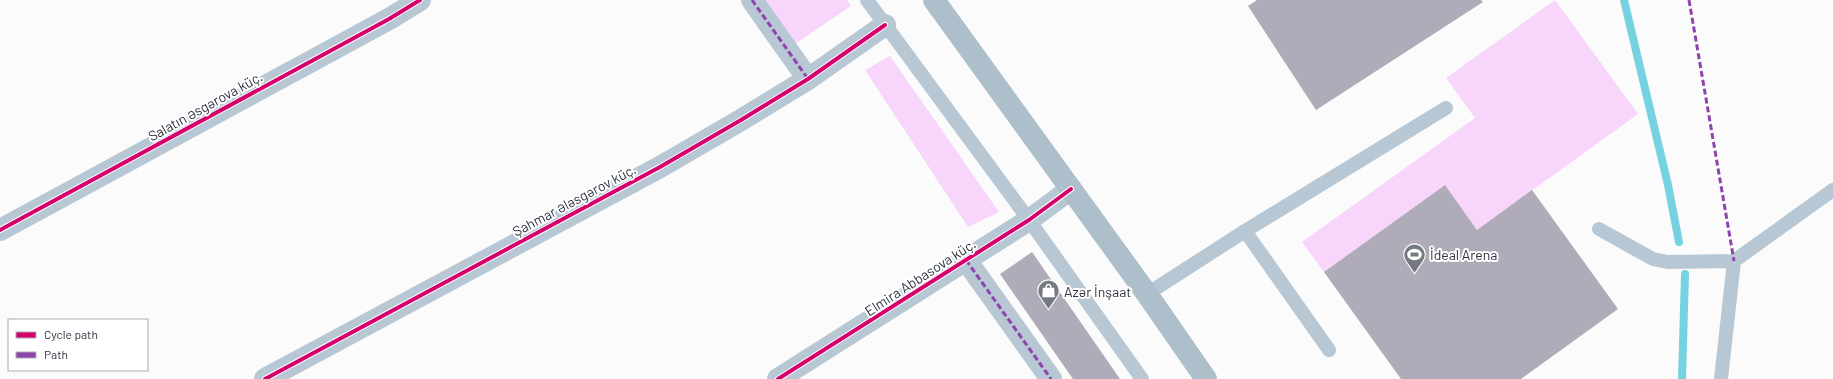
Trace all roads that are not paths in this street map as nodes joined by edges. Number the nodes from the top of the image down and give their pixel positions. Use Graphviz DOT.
graph roads {
  1 [pos="420,0"];
  2 [pos="752,0"];
  3 [pos="867,0"];
  4 [pos="934,0"];
  5 [pos="885,25"];
  6 [pos="808,79"];
  7 [pos="1446,108"];
  8 [pos="1071,189"];
  9 [pos="1833,190"];
  10 [pos="1029,220"];
  11 [pos="1599,229"];
  12 [pos="0,230"];
  13 [pos="1245,231"];
  14 [pos="966,260"];
  15 [pos="1734,260"];
  16 [pos="1147,294"];
  17 [pos="1329,350"];
  18 [pos="265,379"];
  19 [pos="778,379"];
  20 [pos="1050,379"];
  21 [pos="1142,379"];
  22 [pos="1206,379"];
  23 [pos="1721,379"];
  1 -- 12 [label="street, Salatın Əsgərova küç."];
  2 -- 6 [label="street"];
  3 -- 5 [label="lane"];
  4 -- 8 [label="main road"];
  5 -- 6 [label="street, Şahmar Ələsgərov küç."];
  5 -- 10 [label="lane"];
  6 -- 18 [label="street, Şahmar Ələsgərov küç."];
  7 -- 13 [label="lane"];
  8 -- 10 [label="street, Elmira Abbasova küç."];
  8 -- 16 [label="main road"];
  9 -- 15 [label="lane"];
  10 -- 14 [label="street, Elmira Abbasova küç."];
  10 -- 21 [label="lane"];
  11 -- 15 [label="lane"];
  13 -- 16 [label="lane"];
  13 -- 17 [label="lane"];
  14 -- 19 [label="street, Elmira Abbasova küç."];
  14 -- 20 [label="street"];
  15 -- 23 [label="lane"];
  16 -- 22 [label="main road"];
}
